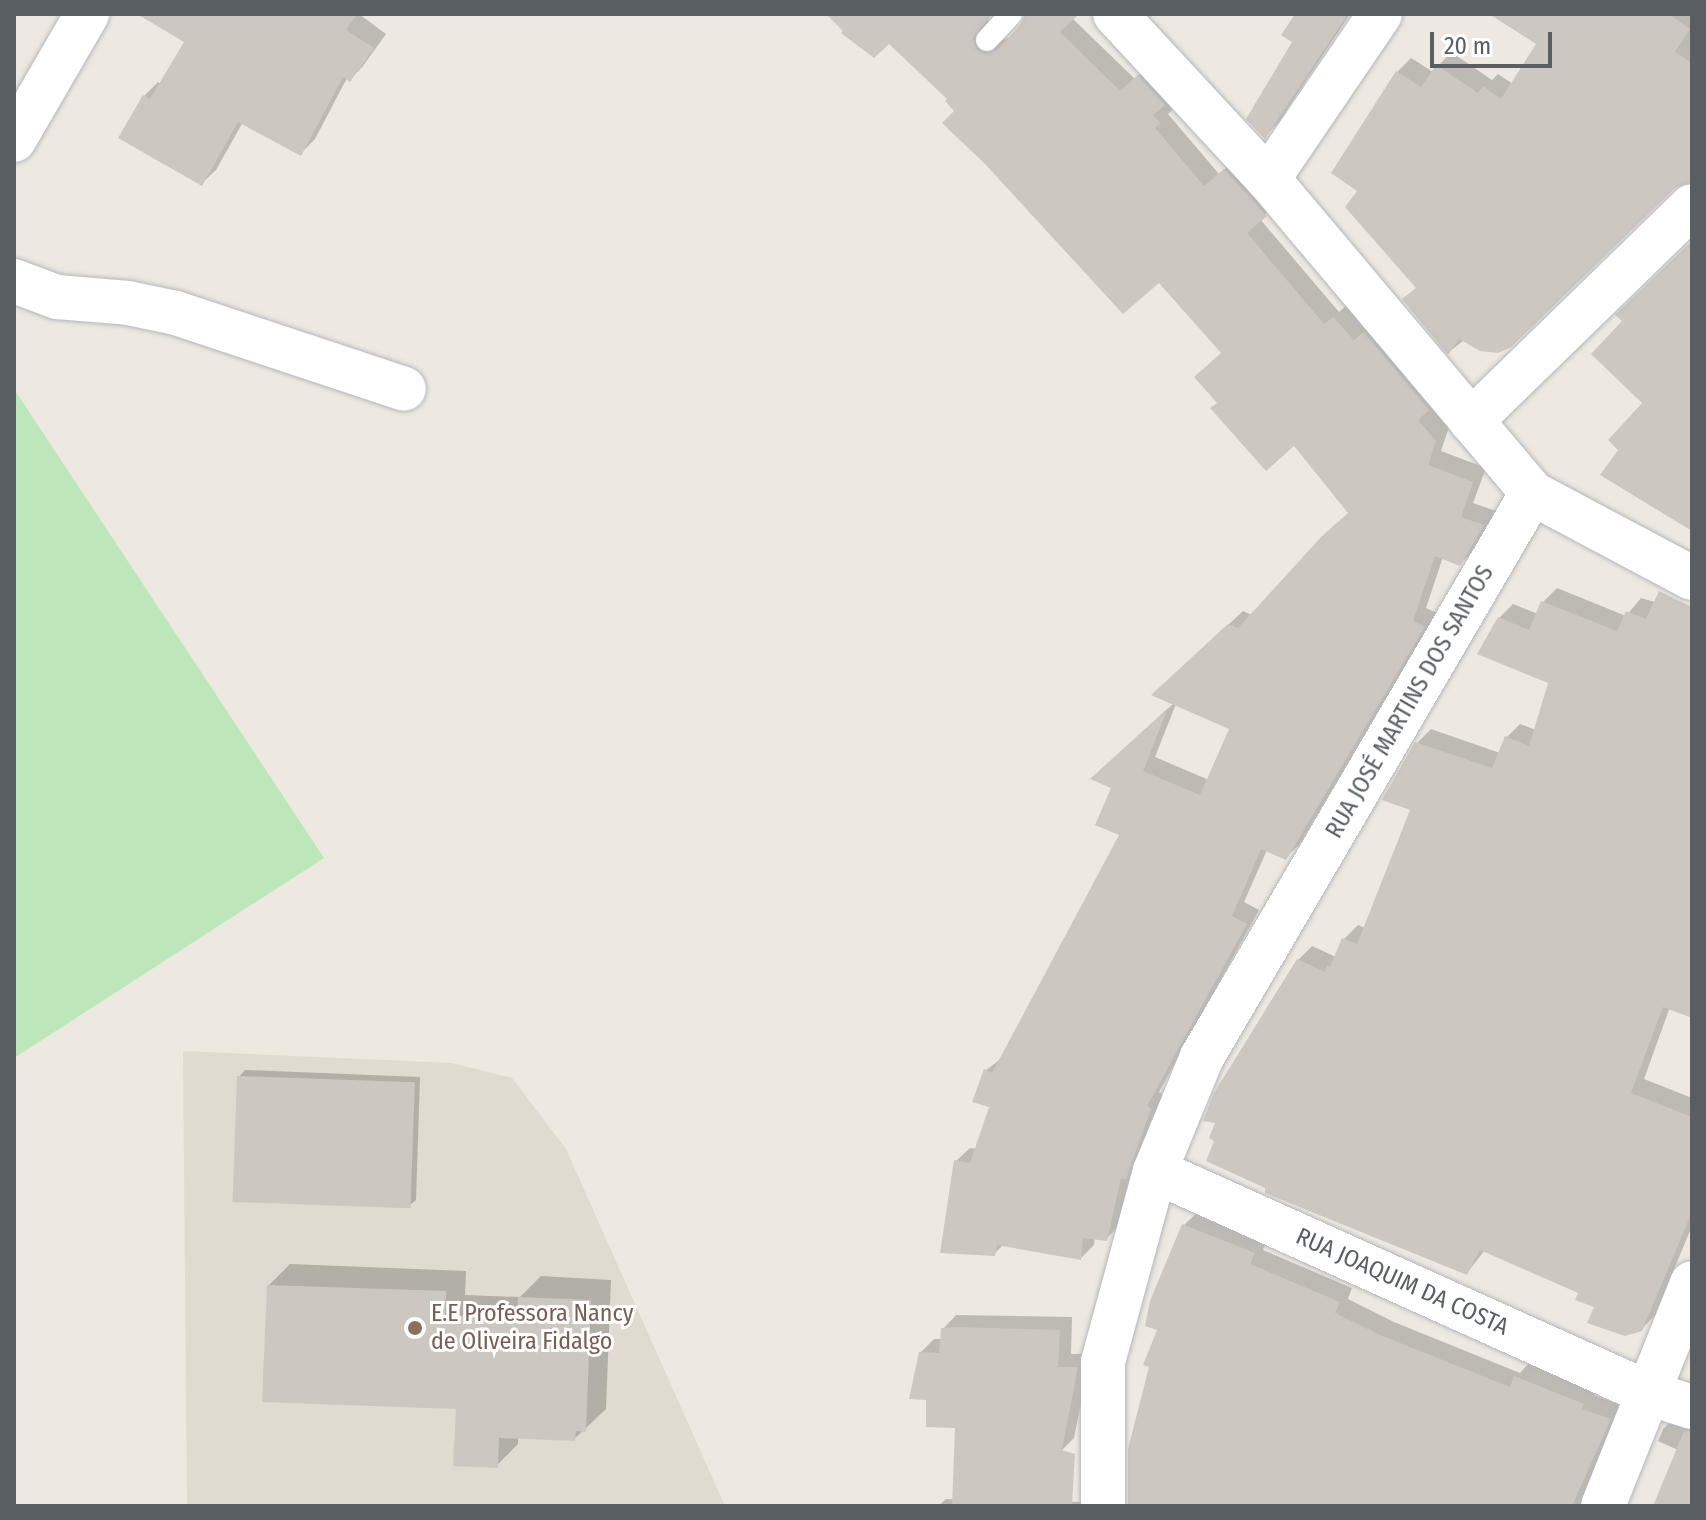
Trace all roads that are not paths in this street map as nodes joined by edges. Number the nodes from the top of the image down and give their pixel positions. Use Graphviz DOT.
graph roads {
  1 [pos="87,14"];
  2 [pos="1011,14"];
  3 [pos="1115,14"];
  4 [pos="1380,14"];
  5 [pos="987,40"];
  6 [pos="14,140"];
  7 [pos="1268,179"];
  8 [pos="1692,206"];
  9 [pos="14,281"];
  10 [pos="404,389"];
  11 [pos="1471,421"];
  12 [pos="1532,493"];
  13 [pos="1692,578"];
  14 [pos="1155,1171"];
  15 [pos="1692,1283"];
  16 [pos="1648,1393"];
  17 [pos="1692,1407"];
  18 [pos="1103,1506"];
  19 [pos="1603,1506"];
  1 -- 6 [label="street"];
  2 -- 5 [label="lane"];
  3 -- 7 [label="street"];
  4 -- 7 [label="street"];
  7 -- 11 [label="street"];
  8 -- 11 [label="street"];
  9 -- 10 [label="street"];
  11 -- 12 [label="street"];
  12 -- 13 [label="street"];
  12 -- 14 [label="street, RUA JOSÉ MARTINS DOS SANTOS"];
  14 -- 16 [label="street, RUA JOAQUIM DA COSTA"];
  14 -- 18 [label="street, RUA JOSÉ MARTINS DOS SANTOS"];
  15 -- 16 [label="street"];
  16 -- 17 [label="street, RUA JOAQUIM DA COSTA"];
  16 -- 19 [label="street"];
}
